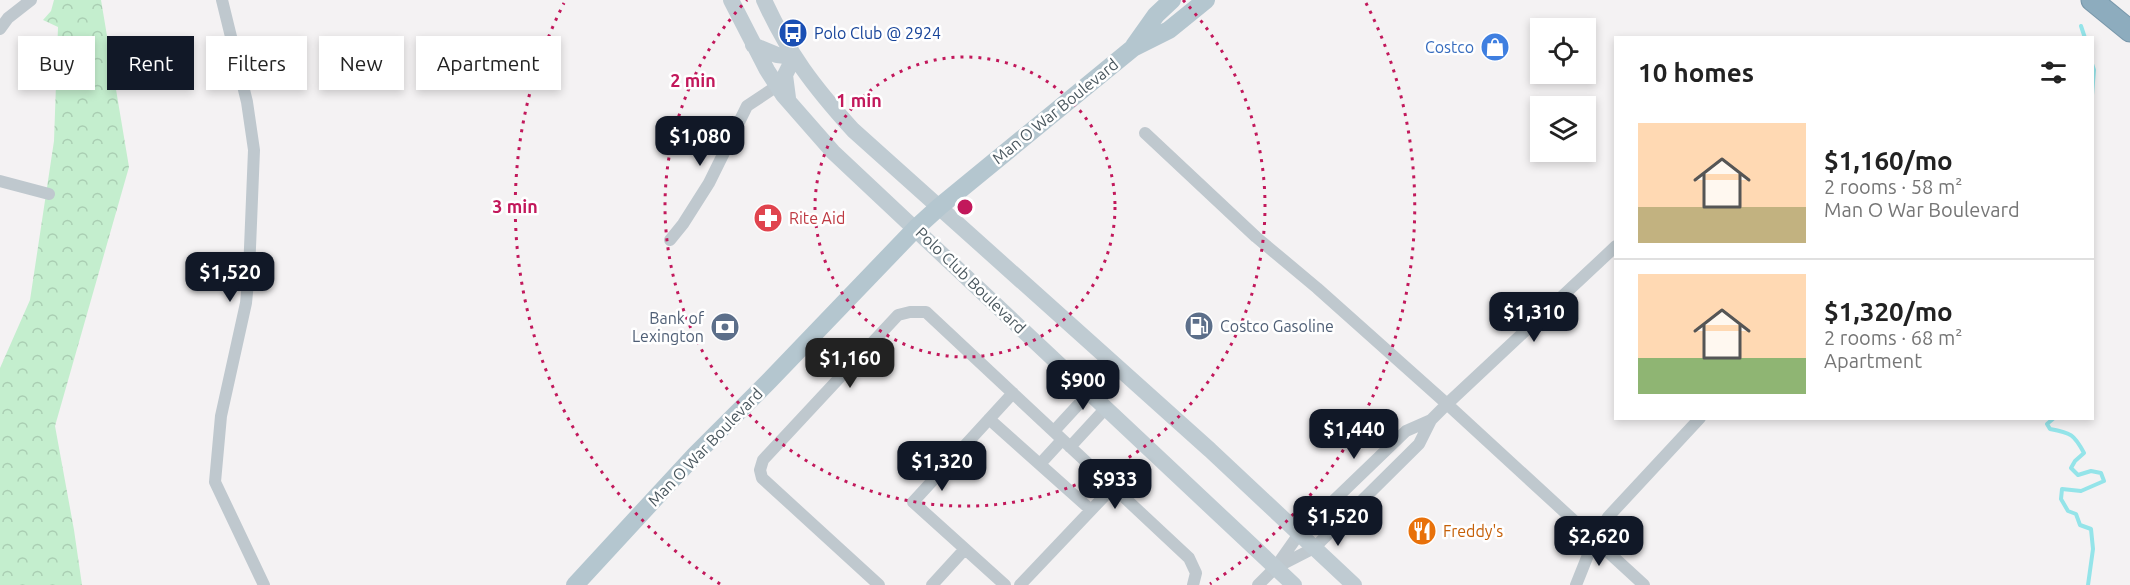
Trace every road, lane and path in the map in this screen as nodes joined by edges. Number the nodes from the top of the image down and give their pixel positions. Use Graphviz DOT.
graph roads {
  1 [pos="31,0"];
  2 [pos="222,0"];
  3 [pos="731,0"];
  4 [pos="764,0"];
  5 [pos="1172,0"];
  6 [pos="1206,0"];
  7 [pos="2092,0"];
  8 [pos="0,29"];
  9 [pos="2130,31"];
  10 [pos="753,45"];
  11 [pos="1133,48"];
  12 [pos="794,57"];
  13 [pos="777,86"];
  14 [pos="789,102"];
  15 [pos="1145,133"];
  16 [pos="0,181"];
  17 [pos="49,194"];
  18 [pos="939,207"];
  19 [pos="916,228"];
  20 [pos="670,240"];
  21 [pos="1614,248"];
  22 [pos="1012,393"];
  23 [pos="1089,393"];
  24 [pos="1448,404"];
  25 [pos="1106,409"];
  26 [pos="989,419"];
  27 [pos="1431,420"];
  28 [pos="1698,420"];
  29 [pos="1062,439"];
  30 [pos="1040,464"];
  31 [pos="1113,487"];
  32 [pos="1091,510"];
  33 [pos="1299,534"];
  34 [pos="1594,540"];
  35 [pos="1314,548"];
  36 [pos="964,550"];
  37 [pos="1275,568"];
  38 [pos="264,585"];
  39 [pos="575,585"];
  40 [pos="879,585"];
  41 [pos="932,585"];
  42 [pos="1005,585"];
  43 [pos="1020,585"];
  44 [pos="1193,585"];
  45 [pos="1258,585"];
  46 [pos="1294,585"];
  47 [pos="1354,585"];
  48 [pos="1576,585"];
  49 [pos="1644,585"];
  1 -- 8 [label="street"];
  2 -- 38 [label="street"];
  3 -- 10 [label="street, Polo Club Boulevard"];
  4 -- 12 [label="street, Polo Club Boulevard"];
  5 -- 11 [label="main road, Man O War Boulevard"];
  6 -- 11 [label="main road, Man O War Boulevard"];
  7 -- 9 [label="highway"];
  10 -- 12 [label="street"];
  10 -- 13 [label="street, Polo Club Boulevard"];
  11 -- 18 [label="main road, Man O War Boulevard"];
  12 -- 14 [label="street"];
  12 -- 18 [label="street, Polo Club Boulevard"];
  13 -- 14 [label="street, Polo Club Boulevard"];
  13 -- 20 [label="street"];
  14 -- 19 [label="street, Polo Club Boulevard"];
  15 -- 24 [label="street"];
  16 -- 17 [label="street"];
  18 -- 19 [label="main road, Man O War Boulevard"];
  18 -- 33 [label="street, Polo Club Boulevard"];
  19 -- 23 [label="street, Polo Club Boulevard"];
  19 -- 39 [label="main road, Man O War Boulevard"];
  21 -- 24 [label="street"];
  22 -- 26 [label="street"];
  22 -- 29 [label="street"];
  22 -- 40 [label="street"];
  23 -- 25 [label="street, Polo Club Boulevard"];
  23 -- 29 [label="street"];
  24 -- 27 [label="street"];
  24 -- 34 [label="street"];
  25 -- 29 [label="street"];
  25 -- 37 [label="street, Polo Club Boulevard"];
  26 -- 30 [label="street"];
  26 -- 36 [label="street"];
  27 -- 33 [label="street"];
  27 -- 35 [label="street"];
  28 -- 34 [label="street"];
  29 -- 30 [label="street"];
  29 -- 31 [label="street"];
  30 -- 32 [label="street"];
  31 -- 32 [label="street"];
  31 -- 44 [label="street"];
  32 -- 43 [label="street"];
  33 -- 35 [label="street, Polo Club Boulevard"];
  33 -- 37 [label="street"];
  34 -- 48 [label="street"];
  34 -- 49 [label="street"];
  35 -- 37 [label="street"];
  35 -- 47 [label="street, Polo Club Boulevard"];
  36 -- 41 [label="street"];
  36 -- 42 [label="street"];
  37 -- 45 [label="street"];
  37 -- 46 [label="street, Polo Club Boulevard"];
}
